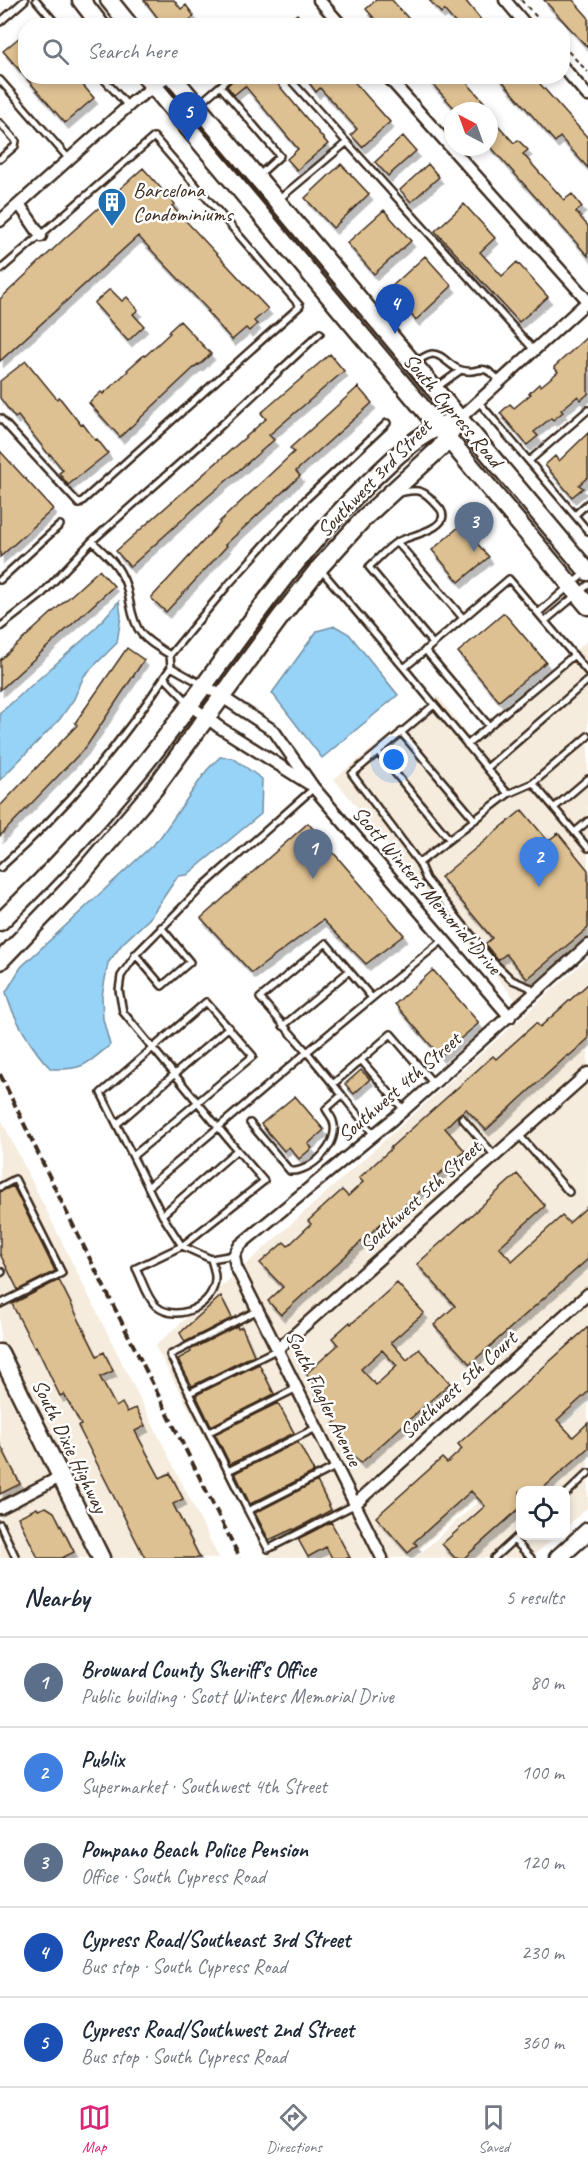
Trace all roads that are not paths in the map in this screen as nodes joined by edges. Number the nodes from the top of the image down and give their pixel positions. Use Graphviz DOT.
graph roads {
  1 [pos="26,0"];
  2 [pos="36,0"];
  3 [pos="81,0"];
  4 [pos="109,0"];
  5 [pos="319,0"];
  6 [pos="505,0"];
  7 [pos="51,18"];
  8 [pos="96,18"];
  9 [pos="124,18"];
  10 [pos="335,18"];
  11 [pos="520,18"];
  12 [pos="0,22"];
  13 [pos="570,75"];
  14 [pos="0,80"];
  15 [pos="108,84"];
  16 [pos="147,84"];
  17 [pos="151,84"];
  18 [pos="177,84"];
  19 [pos="294,84"];
  20 [pos="394,84"];
  21 [pos="220,86"];
  22 [pos="588,96"];
  23 [pos="128,106"];
  24 [pos="197,106"];
  25 [pos="0,123"];
  26 [pos="346,143"];
  27 [pos="0,159"];
  28 [pos="69,159"];
  29 [pos="256,177"];
  30 [pos="277,201"];
  31 [pos="19,204"];
  32 [pos="0,221"];
  33 [pos="41,236"];
  34 [pos="0,270"];
  35 [pos="588,301"];
  36 [pos="320,333"];
  37 [pos="534,350"];
  38 [pos="413,364"];
  39 [pos="461,370"];
  40 [pos="500,381"];
  41 [pos="434,389"];
  42 [pos="478,401"];
  43 [pos="588,410"];
  44 [pos="0,418"];
  45 [pos="459,419"];
  46 [pos="387,423"];
  47 [pos="442,432"];
  48 [pos="529,461"];
  49 [pos="388,495"];
  50 [pos="588,503"];
  51 [pos="574,515"];
  52 [pos="60,525"];
  53 [pos="588,531"];
  54 [pos="92,541"];
  55 [pos="397,542"];
  56 [pos="319,568"];
  57 [pos="0,580"];
  58 [pos="583,586"];
  59 [pos="538,613"];
  60 [pos="463,618"];
  61 [pos="545,621"];
  62 [pos="0,627"];
  63 [pos="432,644"];
  64 [pos="425,650"];
  65 [pos="574,655"];
  66 [pos="170,656"];
  67 [pos="171,667"];
  68 [pos="404,668"];
  69 [pos="588,672"];
  70 [pos="164,677"];
  71 [pos="588,680"];
  72 [pos="204,685"];
  73 [pos="223,698"];
  74 [pos="190,705"];
  75 [pos="434,705"];
  76 [pos="207,719"];
  77 [pos="489,726"];
  78 [pos="401,732"];
  79 [pos="588,736"];
  80 [pos="467,745"];
  81 [pos="378,752"];
  82 [pos="486,768"];
  83 [pos="588,779"];
  84 [pos="533,783"];
  85 [pos="315,788"];
  86 [pos="508,794"];
  87 [pos="554,808"];
  88 [pos="475,820"];
  89 [pos="588,821"];
  90 [pos="575,832"];
  91 [pos="449,840"];
  92 [pos="588,848"];
  93 [pos="419,862"];
  94 [pos="0,868"];
  95 [pos="0,922"];
  96 [pos="161,927"];
  97 [pos="444,939"];
  98 [pos="588,945"];
  99 [pos="135,954"];
  100 [pos="0,961"];
  101 [pos="349,971"];
  102 [pos="535,994"];
  103 [pos="372,998"];
  104 [pos="510,1017"];
  105 [pos="284,1026"];
  106 [pos="229,1027"];
  107 [pos="153,1048"];
  108 [pos="306,1052"];
  109 [pos="361,1060"];
  110 [pos="588,1073"];
  111 [pos="175,1074"];
  112 [pos="333,1084"];
  113 [pos="434,1084"];
  114 [pos="342,1095"];
  115 [pos="198,1102"];
  116 [pos="404,1110"];
  117 [pos="462,1118"];
  118 [pos="250,1123"];
  119 [pos="117,1124"];
  120 [pos="219,1127"];
  121 [pos="375,1135"];
  122 [pos="519,1135"];
  123 [pos="237,1150"];
  124 [pos="495,1155"];
  125 [pos="133,1156"];
  126 [pos="0,1187"];
  127 [pos="148,1187"];
  128 [pos="569,1192"];
  129 [pos="162,1215"];
  130 [pos="182,1246"];
  131 [pos="234,1255"];
  132 [pos="211,1258"];
  133 [pos="588,1294"];
  134 [pos="0,1304"];
  135 [pos="258,1310"];
  136 [pos="278,1349"];
  137 [pos="0,1353"];
  138 [pos="297,1388"];
  139 [pos="189,1393"];
  140 [pos="316,1428"];
  141 [pos="208,1432"];
  142 [pos="335,1467"];
  143 [pos="228,1472"];
  144 [pos="588,1473"];
  145 [pos="60,1477"];
  146 [pos="570,1490"];
  147 [pos="354,1505"];
  148 [pos="0,1508"];
  149 [pos="248,1511"];
  150 [pos="0,1524"];
  151 [pos="588,1531"];
  152 [pos="514,1540"];
  153 [pos="16,1558"];
  154 [pos="101,1558"];
  155 [pos="382,1558"];
  156 [pos="494,1558"];
  157 [pos="531,1558"];
  158 [pos="558,1558"];
  1 -- 12 [label="lane"];
  2 -- 7 [label="lane"];
  3 -- 8 [label="street"];
  4 -- 9 [label="street"];
  5 -- 10 [label="street"];
  6 -- 11 [label="street"];
  13 -- 22 [label="street"];
  14 -- 28 [label="lane"];
  15 -- 23 [label="lane"];
  16 -- 23 [label="street"];
  17 -- 47 [label="street, South Cypress Road"];
  18 -- 24 [label="street, South Cypress Road"];
  19 -- 26 [label="lane"];
  20 -- 35 [label="street"];
  21 -- 24 [label="lane"];
  21 -- 29 [label="lane"];
  23 -- 28 [label="street"];
  24 -- 29 [label="street, South Cypress Road"];
  25 -- 27 [label="lane"];
  26 -- 30 [label="lane"];
  26 -- 37 [label="lane"];
  28 -- 31 [label="street"];
  29 -- 30 [label="street, South Cypress Road"];
  30 -- 38 [label="street, South Cypress Road"];
  31 -- 32 [label="street"];
  31 -- 33 [label="street"];
  33 -- 34 [label="lane"];
  33 -- 44 [label="lane"];
  35 -- 37 [label="street"];
  36 -- 54 [label="lane"];
  37 -- 40 [label="street"];
  38 -- 39 [label="lane"];
  38 -- 41 [label="street, South Cypress Road"];
  39 -- 40 [label="lane"];
  39 -- 41 [label="lane"];
  40 -- 42 [label="street"];
  41 -- 45 [label="street, South Cypress Road"];
  42 -- 45 [label="street"];
  42 -- 48 [label="lane"];
  43 -- 48 [label="lane"];
  45 -- 47 [label="street, Southwest 3rd Street"];
  45 -- 58 [label="street, South Cypress Road"];
  46 -- 66 [label="lane"];
  47 -- 49 [label="street, Southwest 3rd Street"];
  47 -- 58 [label="street, South Cypress Road"];
  47 -- 72 [label="street, Southwest 3rd Street"];
  48 -- 51 [label="lane"];
  49 -- 55 [label="lane"];
  49 -- 56 [label="street, Southwest 3rd Street"];
  50 -- 51 [label="lane"];
  51 -- 53 [label="lane"];
  52 -- 57 [label="lane"];
  54 -- 62 [label="lane"];
  54 -- 66 [label="lane"];
  55 -- 60 [label="lane"];
  55 -- 63 [label="lane"];
  56 -- 68 [label="lane"];
  56 -- 73 [label="street, Southwest 3rd Street"];
  58 -- 59 [label="lane"];
  58 -- 61 [label="lane"];
  59 -- 60 [label="lane"];
  59 -- 61 [label="lane"];
  60 -- 63 [label="lane"];
  61 -- 65 [label="lane"];
  63 -- 64 [label="lane"];
  64 -- 68 [label="lane"];
  64 -- 77 [label="lane"];
  65 -- 69 [label="lane"];
  65 -- 77 [label="lane"];
  66 -- 67 [label="lane"];
  67 -- 70 [label="lane"];
  67 -- 72 [label="lane"];
  68 -- 75 [label="lane"];
  70 -- 74 [label="lane"];
  70 -- 94 [label="lane"];
  71 -- 82 [label="lane"];
  72 -- 73 [label="street, Scott Winters Memorial Drive"];
  72 -- 74 [label="street, Southwest 3rd Street"];
  73 -- 76 [label="street, Southwest 3rd Street"];
  73 -- 85 [label="street, Scott Winters Memorial Drive"];
  74 -- 76 [label="street, Scott Winters Memorial Drive"];
  74 -- 95 [label="street, Southwest 3rd Street"];
  75 -- 78 [label="lane"];
  75 -- 80 [label="lane"];
  76 -- 85 [label="street, Scott Winters Memorial Drive"];
  76 -- 100 [label="street, Southwest 3rd Street"];
  77 -- 80 [label="lane"];
  78 -- 81 [label="lane"];
  78 -- 88 [label="lane"];
  79 -- 84 [label="lane"];
  80 -- 82 [label="lane"];
  81 -- 91 [label="lane"];
  81 -- 93 [label="lane"];
  82 -- 86 [label="lane"];
  83 -- 87 [label="lane"];
  84 -- 86 [label="lane"];
  84 -- 87 [label="lane"];
  85 -- 96 [label="lane"];
  85 -- 97 [label="street, Scott Winters Memorial Drive"];
  86 -- 88 [label="lane"];
  87 -- 90 [label="lane"];
  88 -- 91 [label="lane"];
  89 -- 90 [label="lane"];
  90 -- 92 [label="lane"];
  91 -- 93 [label="lane"];
  93 -- 102 [label="lane"];
  96 -- 99 [label="lane"];
  96 -- 99 [label="lane"];
  97 -- 103 [label="lane"];
  97 -- 104 [label="street, Scott Winters Memorial Drive"];
  98 -- 102 [label="street, Southwest 4th Street"];
  99 -- 107 [label="lane"];
  101 -- 103 [label="lane"];
  101 -- 105 [label="lane"];
  101 -- 105 [label="lane"];
  102 -- 104 [label="street, Southwest 4th Street"];
  103 -- 108 [label="lane"];
  104 -- 113 [label="street, Southwest 4th Street"];
  105 -- 108 [label="lane"];
  106 -- 107 [label="lane"];
  106 -- 111 [label="lane"];
  106 -- 115 [label="lane"];
  107 -- 111 [label="lane"];
  107 -- 119 [label="lane"];
  108 -- 112 [label="lane"];
  108 -- 120 [label="lane"];
  109 -- 112 [label="lane"];
  109 -- 113 [label="lane"];
  109 -- 116 [label="lane"];
  110 -- 122 [label="street, Southwest 5th Street"];
  111 -- 115 [label="lane"];
  111 -- 119 [label="lane"];
  112 -- 114 [label="lane"];
  113 -- 116 [label="street, Southwest 4th Street"];
  114 -- 118 [label="lane"];
  114 -- 121 [label="lane"];
  115 -- 120 [label="lane"];
  115 -- 125 [label="lane"];
  116 -- 121 [label="street, Southwest 4th Street"];
  117 -- 124 [label="lane"];
  119 -- 125 [label="lane"];
  120 -- 123 [label="lane"];
  120 -- 127 [label="lane"];
  121 -- 131 [label="street, Southwest 4th Street"];
  122 -- 124 [label="street, Southwest 5th Street"];
  122 -- 128 [label="lane"];
  123 -- 129 [label="lane"];
  123 -- 130 [label="lane"];
  124 -- 136 [label="street, Southwest 5th Street"];
  125 -- 127 [label="lane"];
  126 -- 134 [label="lane"];
  127 -- 129 [label="lane"];
  129 -- 130 [label="lane"];
  130 -- 132 [label="lane"];
  130 -- 132 [label="lane"];
  131 -- 132 [label="lane"];
  131 -- 135 [label="street, South Flagler Avenue"];
  133 -- 147 [label="street, Southwest 5th Court"];
  135 -- 136 [label="street, South Flagler Avenue"];
  135 -- 139 [label="lane"];
  136 -- 138 [label="street, South Flagler Avenue"];
  136 -- 139 [label="lane"];
  137 -- 145 [label="street, South Dixie Highway"];
  138 -- 140 [label="street, South Flagler Avenue"];
  138 -- 141 [label="lane"];
  139 -- 141 [label="lane"];
  140 -- 142 [label="street, South Flagler Avenue"];
  140 -- 143 [label="lane"];
  141 -- 143 [label="lane"];
  142 -- 147 [label="street, South Flagler Avenue"];
  142 -- 149 [label="lane"];
  143 -- 149 [label="lane"];
  144 -- 146 [label="lane"];
  145 -- 148 [label="street"];
  145 -- 154 [label="street, South Dixie Highway"];
  147 -- 149 [label="lane"];
  147 -- 155 [label="street, South Flagler Avenue"];
  150 -- 153 [label="lane"];
  151 -- 158 [label="street"];
  152 -- 156 [label="lane"];
  152 -- 157 [label="lane"];
}
